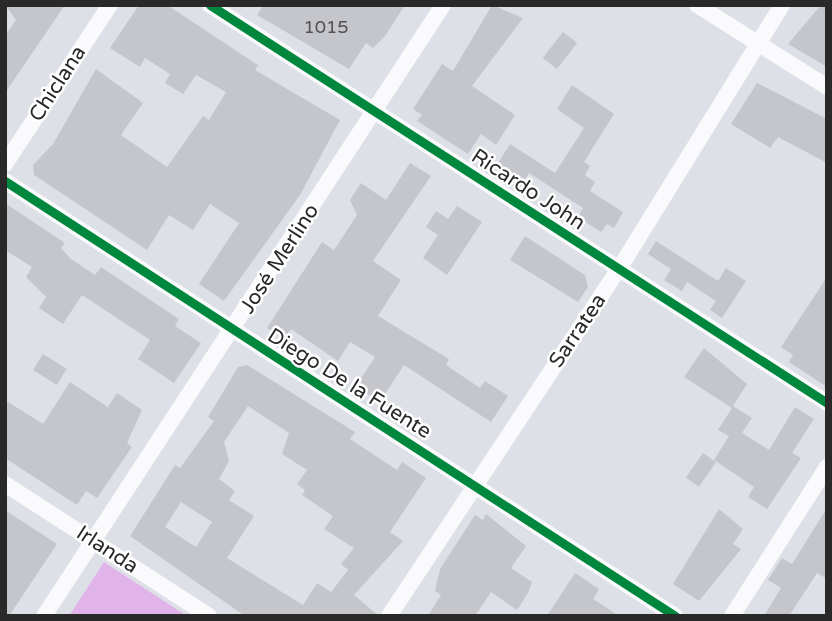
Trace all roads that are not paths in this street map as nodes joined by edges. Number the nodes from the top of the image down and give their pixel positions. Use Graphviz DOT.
graph roads {
  1 [pos="110,5"];
  2 [pos="210,5"];
  3 [pos="443,5"];
  4 [pos="696,5"];
  5 [pos="782,5"];
  6 [pos="758,44"];
  7 [pos="827,87"];
  8 [pos="375,112"];
  9 [pos="5,163"];
  10 [pos="5,181"];
  11 [pos="619,269"];
  12 [pos="233,331"];
  13 [pos="827,403"];
  14 [pos="827,467"];
  15 [pos="5,484"];
  16 [pos="475,485"];
  17 [pos="92,541"];
  18 [pos="44,616"];
  19 [pos="209,616"];
  20 [pos="389,616"];
  21 [pos="675,616"];
  22 [pos="732,616"];
  1 -- 9 [label="street, Chiclana"];
  2 -- 8 [label="street, Ricardo John"];
  3 -- 8 [label="street, José Merlino"];
  4 -- 6 [label="street"];
  5 -- 6 [label="street, Sarratea"];
  6 -- 7 [label="street"];
  6 -- 11 [label="street, Sarratea"];
  8 -- 11 [label="street, Ricardo John"];
  8 -- 12 [label="street, José Merlino"];
  10 -- 12 [label="street, Diego De la Fuente"];
  11 -- 13 [label="street, Ricardo John"];
  11 -- 16 [label="street, Sarratea"];
  12 -- 16 [label="street, Diego De la Fuente"];
  12 -- 17 [label="street, José Merlino"];
  14 -- 22 [label="street"];
  15 -- 17 [label="street, Irlanda"];
  16 -- 20 [label="street, Sarratea"];
  16 -- 21 [label="street, Diego De la Fuente"];
  17 -- 18 [label="street, José Merlino"];
  17 -- 19 [label="street, Irlanda"];
}
